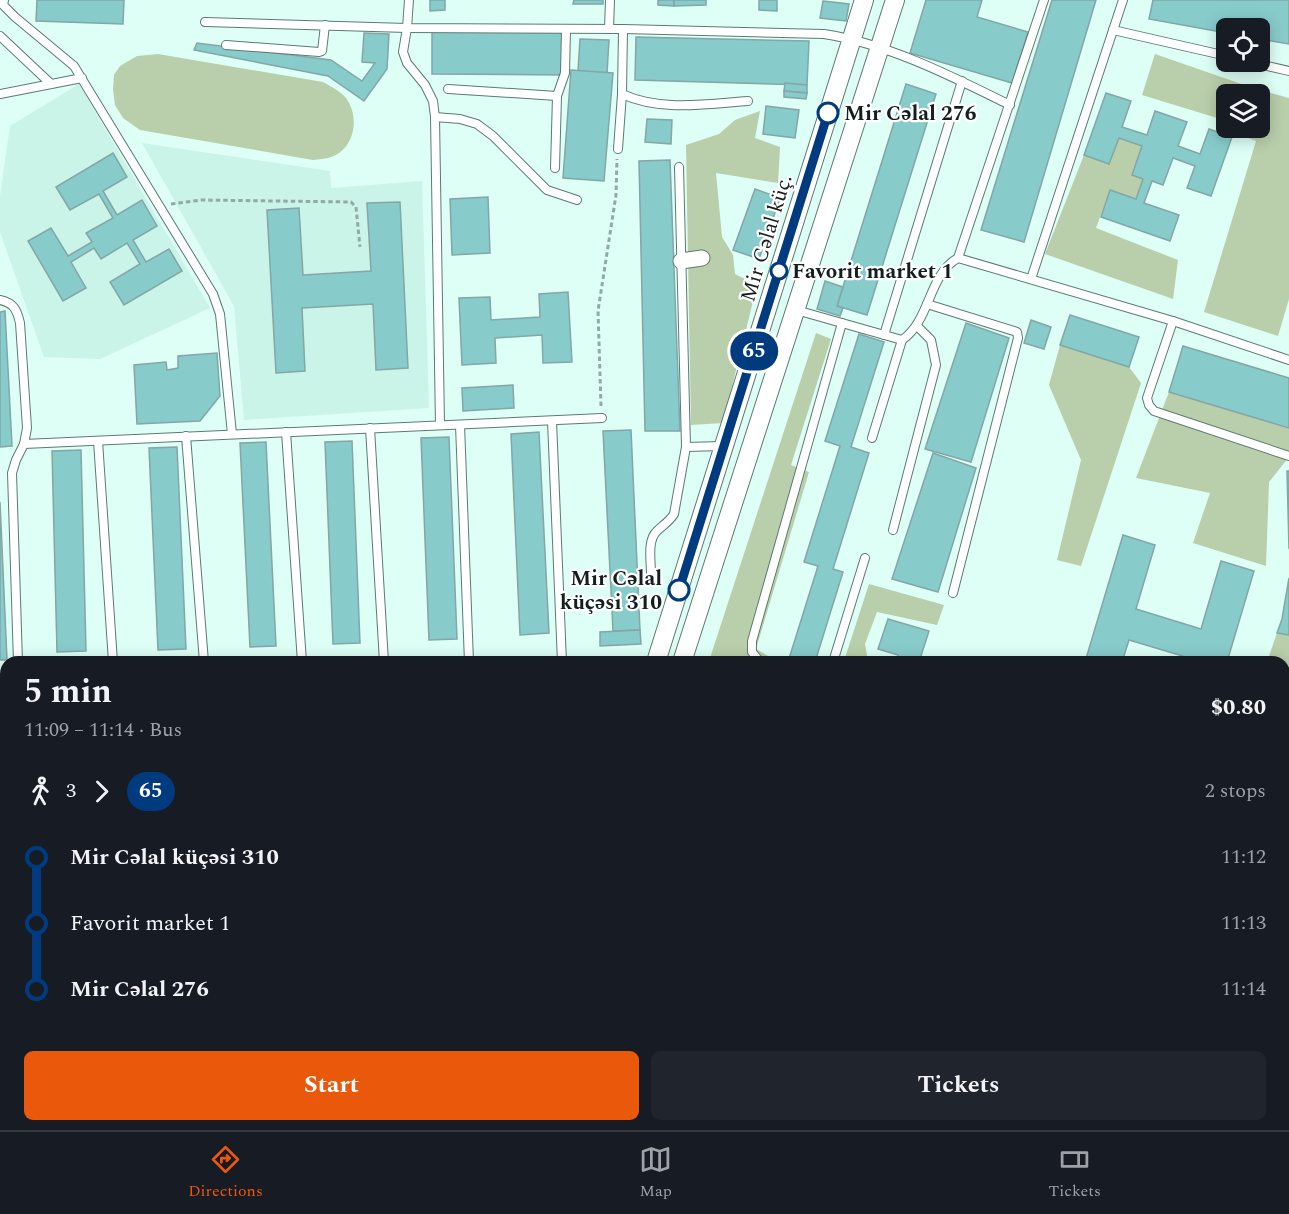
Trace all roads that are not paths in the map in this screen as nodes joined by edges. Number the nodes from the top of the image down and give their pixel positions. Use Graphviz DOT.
graph roads {
  1 [pos="409,0"];
  2 [pos="610,0"];
  3 [pos="864,0"];
  4 [pos="895,0"];
  5 [pos="1044,0"];
  6 [pos="1123,0"];
  7 [pos="2,3"];
  8 [pos="205,22"];
  9 [pos="324,25"];
  10 [pos="407,28"];
  11 [pos="566,29"];
  12 [pos="609,29"];
  13 [pos="623,29"];
  14 [pos="1113,30"];
  15 [pos="0,36"];
  16 [pos="851,38"];
  17 [pos="226,45"];
  18 [pos="879,47"];
  19 [pos="1216,53"];
  20 [pos="1270,67"];
  21 [pos="1289,71"];
  22 [pos="82,78"];
  23 [pos="962,81"];
  24 [pos="51,84"];
  25 [pos="448,89"];
  26 [pos="0,94"];
  27 [pos="622,94"];
  28 [pos="557,96"];
  29 [pos="748,101"];
  30 [pos="1010,105"];
  31 [pos="435,117"];
  32 [pos="618,149"];
  33 [pos="679,167"];
  34 [pos="555,168"];
  35 [pos="577,200"];
  36 [pos="702,258"];
  37 [pos="958,258"];
  38 [pos="681,261"];
  39 [pos="1031,279"];
  40 [pos="0,300"];
  41 [pos="927,304"];
  42 [pos="794,309"];
  43 [pos="1173,321"];
  44 [pos="842,323"];
  45 [pos="916,326"];
  46 [pos="884,335"];
  47 [pos="902,340"];
  48 [pos="1289,360"];
  49 [pos="602,418"];
  50 [pos="552,421"];
  51 [pos="440,425"];
  52 [pos="460,425"];
  53 [pos="370,428"];
  54 [pos="286,432"];
  55 [pos="232,434"];
  56 [pos="186,436"];
  57 [pos="872,438"];
  58 [pos="98,441"];
  59 [pos="24,444"];
  60 [pos="724,446"];
  61 [pos="686,447"];
  62 [pos="1289,456"];
  63 [pos="893,530"];
  64 [pos="865,558"];
  65 [pos="651,574"];
  66 [pos="953,593"];
  67 [pos="18,656"];
  68 [pos="113,656"];
  69 [pos="204,656"];
  70 [pos="302,656"];
  71 [pos="384,656"];
  72 [pos="469,656"];
  73 [pos="562,656"];
  74 [pos="658,656"];
  75 [pos="684,656"];
  76 [pos="755,656"];
  77 [pos="835,656"];
  1 -- 10 [label="lane"];
  2 -- 12 [label="lane"];
  3 -- 16 [label="street, Mir Cəlal küç."];
  4 -- 18 [label="street"];
  5 -- 30 [label="lane"];
  6 -- 14 [label="lane"];
  7 -- 22 [label="lane"];
  8 -- 9 [label="lane"];
  9 -- 10 [label="lane"];
  9 -- 17 [label="lane"];
  10 -- 11 [label="lane"];
  10 -- 31 [label="lane"];
  11 -- 12 [label="lane"];
  11 -- 28 [label="lane"];
  12 -- 13 [label="lane"];
  13 -- 16 [label="lane"];
  13 -- 27 [label="lane"];
  14 -- 19 [label="lane"];
  14 -- 39 [label="lane"];
  15 -- 24 [label="lane"];
  16 -- 18 [label="lane"];
  16 -- 60 [label="street, Mir Cəlal küç."];
  18 -- 23 [label="lane"];
  18 -- 42 [label="street"];
  20 -- 21 [label="lane"];
  22 -- 24 [label="lane"];
  22 -- 55 [label="lane"];
  23 -- 30 [label="lane"];
  23 -- 46 [label="lane"];
  24 -- 26 [label="lane"];
  25 -- 28 [label="lane"];
  27 -- 29 [label="lane"];
  27 -- 32 [label="lane"];
  28 -- 34 [label="lane"];
  30 -- 37 [label="lane"];
  31 -- 35 [label="lane"];
  31 -- 51 [label="lane"];
  33 -- 38 [label="lane"];
  36 -- 38 [label="street"];
  37 -- 39 [label="lane"];
  37 -- 41 [label="lane"];
  38 -- 61 [label="lane"];
  39 -- 43 [label="lane"];
  40 -- 59 [label="lane"];
  41 -- 45 [label="lane"];
  41 -- 66 [label="lane"];
  42 -- 44 [label="lane"];
  42 -- 75 [label="street"];
  43 -- 48 [label="lane"];
  43 -- 62 [label="lane"];
  44 -- 46 [label="lane"];
  44 -- 76 [label="lane"];
  45 -- 47 [label="lane"];
  45 -- 63 [label="lane"];
  46 -- 47 [label="lane"];
  47 -- 57 [label="lane"];
  49 -- 50 [label="lane"];
  50 -- 52 [label="lane"];
  50 -- 73 [label="lane"];
  51 -- 52 [label="lane"];
  51 -- 53 [label="lane"];
  52 -- 72 [label="lane"];
  53 -- 54 [label="lane"];
  53 -- 71 [label="lane"];
  54 -- 55 [label="lane"];
  54 -- 70 [label="lane"];
  55 -- 56 [label="lane"];
  56 -- 58 [label="lane"];
  56 -- 69 [label="lane"];
  58 -- 59 [label="lane"];
  58 -- 68 [label="lane"];
  59 -- 67 [label="lane"];
  60 -- 61 [label="lane"];
  60 -- 74 [label="street, Mir Cəlal küç."];
  61 -- 65 [label="lane"];
  64 -- 77 [label="lane"];
}
